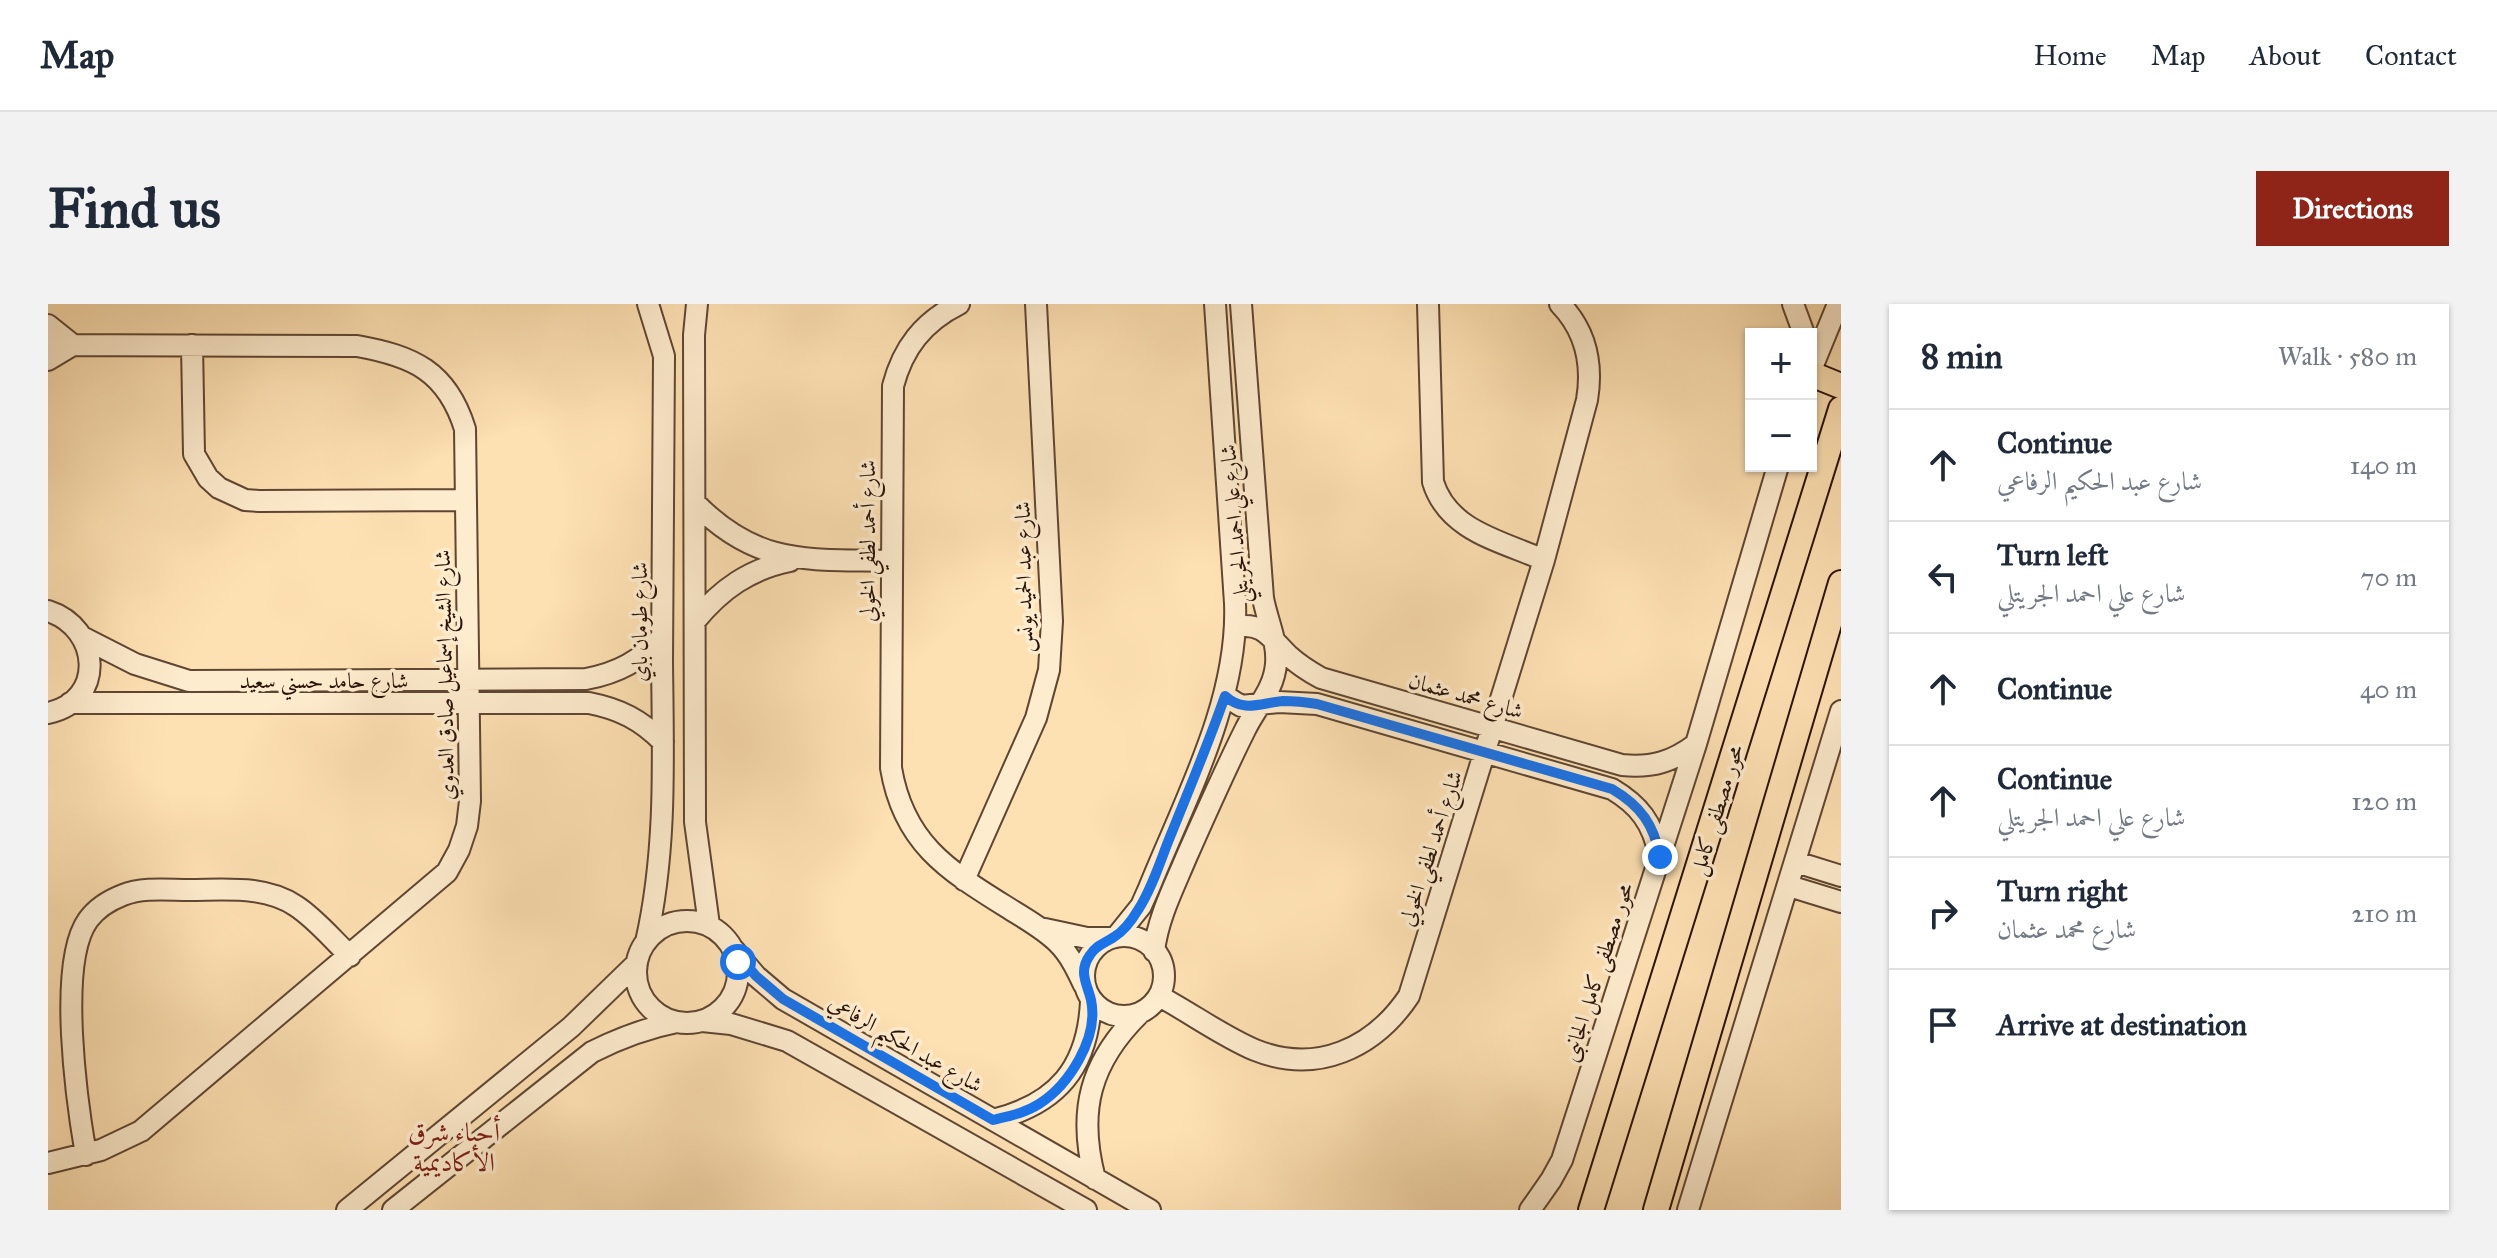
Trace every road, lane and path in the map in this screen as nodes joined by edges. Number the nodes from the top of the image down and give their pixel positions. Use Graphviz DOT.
graph roads {
  1 [pos="648,304"];
  2 [pos="697,304"];
  3 [pos="959,304"];
  4 [pos="1036,304"];
  5 [pos="1215,304"];
  6 [pos="1241,304"];
  7 [pos="1428,304"];
  8 [pos="1560,304"];
  9 [pos="1793,304"];
  10 [pos="1838,304"];
  11 [pos="48,325"];
  12 [pos="1802,328"];
  13 [pos="48,345"];
  14 [pos="73,345"];
  15 [pos="192,345"];
  16 [pos="1817,357"];
  17 [pos="48,360"];
  18 [pos="1817,375"];
  19 [pos="1841,386"];
  20 [pos="1841,409"];
  21 [pos="1776,472"];
  22 [pos="466,500"];
  23 [pos="695,503"];
  24 [pos="797,559"];
  25 [pos="1544,560"];
  26 [pos="891,561"];
  27 [pos="1841,583"];
  28 [pos="48,597"];
  29 [pos="54,613"];
  30 [pos="695,621"];
  31 [pos="1236,627"];
  32 [pos="662,637"];
  33 [pos="84,638"];
  34 [pos="1275,641"];
  35 [pos="469,680"];
  36 [pos="1225,696"];
  37 [pos="70,703"];
  38 [pos="469,704"];
  39 [pos="1260,705"];
  40 [pos="1841,711"];
  41 [pos="48,713"];
  42 [pos="1493,728"];
  43 [pos="663,742"];
  44 [pos="1696,744"];
  45 [pos="1486,753"];
  46 [pos="1660,857"];
  47 [pos="1796,862"];
  48 [pos="1841,876"];
  49 [pos="964,880"];
  50 [pos="1789,886"];
  51 [pos="1841,902"];
  52 [pos="709,925"];
  53 [pos="1041,928"];
  54 [pos="1114,938"];
  55 [pos="646,942"];
  56 [pos="734,950"];
  57 [pos="1154,951"];
  58 [pos="350,956"];
  59 [pos="637,963"];
  60 [pos="1088,993"];
  61 [pos="1159,996"];
  62 [pos="1140,1013"];
  63 [pos="702,1021"];
  64 [pos="677,1022"];
  65 [pos="993,1120"];
  66 [pos="86,1155"];
  67 [pos="48,1163"];
  68 [pos="1095,1179"];
  69 [pos="1068,1204"];
  70 [pos="347,1210"];
  71 [pos="393,1210"];
  72 [pos="1086,1210"];
  73 [pos="1150,1210"];
  74 [pos="1530,1210"];
  75 [pos="1591,1210"];
  76 [pos="1656,1210"];
  77 [pos="1688,1210"];
  1 -- 32 [label="street, شارع طومان باي"];
  2 -- 23 [label="street"];
  3 -- 26 [label="street, شارع أحمد لطفي الخولي"];
  4 -- 49 [label="street, شارع عبد الحميد يونس"];
  5 -- 31 [label="street, شارع علي احمد الجريتلي"];
  6 -- 34 [label="street, شارع علي احمد الجريتلي"];
  7 -- 25 [label="street"];
  8 -- 25 [label="street, شارع أحمد لطفي الخولي"];
  9 -- 12 [label="street"];
  10 -- 16 [label="street"];
  11 -- 14 [label="street"];
  13 -- 14 [label="street, شارع الشيخ إسماعيل صادق العدوي"];
  14 -- 15 [label="street, شارع الشيخ إسماعيل صادق العدوي"];
  14 -- 17 [label="street"];
  15 -- 22 [label="street, شارع الشيخ إسماعيل صادق العدوي"];
  15 -- 22 [label="street"];
  18 -- 19 [label="main road"];
  20 -- 75 [label="main road, محور مصطفى كامل"];
  21 -- 44 [label="street, محور مصطفى كامل الجانبى"];
  22 -- 35 [label="street, شارع الشيخ إسماعيل صادق العدوي"];
  23 -- 24 [label="street"];
  23 -- 30 [label="street"];
  24 -- 26 [label="street"];
  24 -- 30 [label="street"];
  25 -- 42 [label="street, شارع أحمد لطفي الخولي"];
  26 -- 49 [label="street, شارع أحمد لطفي الخولي"];
  27 -- 76 [label="main road"];
  28 -- 29 [label="street, شارع حامد حسني سعيد"];
  29 -- 33 [label="street, شارع حامد حسني سعيد"];
  30 -- 52 [label="street"];
  31 -- 34 [label="street, شارع محمد عثمان"];
  31 -- 36 [label="street, شارع علي احمد الجريتلي"];
  32 -- 35 [label="street, شارع حامد حسني سعيد"];
  32 -- 43 [label="street, شارع طومان باي"];
  33 -- 35 [label="street, شارع حامد حسني سعيد"];
  33 -- 37 [label="street"];
  34 -- 39 [label="street, شارع علي احمد الجريتلي"];
  34 -- 42 [label="street, شارع محمد عثمان"];
  35 -- 38 [label="street, شارع الشيخ إسماعيل صادق العدوي"];
  36 -- 39 [label="street"];
  36 -- 54 [label="street, شارع علي احمد الجريتلي"];
  37 -- 38 [label="street, شارع حامد حسني سعيد"];
  37 -- 41 [label="street"];
  38 -- 43 [label="street, شارع حامد حسني سعيد"];
  38 -- 58 [label="street, شارع الشيخ إسماعيل صادق العدوي"];
  39 -- 45 [label="street"];
  39 -- 57 [label="street, شارع علي احمد الجريتلي"];
  40 -- 47 [label="street"];
  42 -- 44 [label="street, شارع محمد عثمان"];
  42 -- 45 [label="street, شارع أحمد لطفي الخولي"];
  43 -- 55 [label="street, شارع طومان باي"];
  44 -- 46 [label="street, محور مصطفى كامل الجانبى"];
  45 -- 46 [label="street"];
  45 -- 61 [label="street, شارع أحمد لطفي الخولي"];
  46 -- 74 [label="street, محور مصطفى كامل الجانبى"];
  47 -- 48 [label="street"];
  47 -- 50 [label="street"];
  49 -- 53 [label="street, شارع أحمد لطفي الخولي"];
  50 -- 51 [label="street"];
  50 -- 77 [label="street"];
  52 -- 55 [label="street"];
  52 -- 56 [label="street"];
  53 -- 54 [label="street, شارع أحمد لطفي الخولي"];
  53 -- 60 [label="street, شارع أحمد لطفي الخولي"];
  54 -- 57 [label="street"];
  54 -- 60 [label="street"];
  55 -- 59 [label="street"];
  56 -- 63 [label="street"];
  56 -- 65 [label="street, شارع عبد الحكيم الرفاعي"];
  57 -- 61 [label="street"];
  58 -- 66 [label="street, شارع الشيخ إسماعيل صادق العدوي"];
  58 -- 66 [label="street"];
  59 -- 64 [label="street"];
  59 -- 70 [label="street"];
  60 -- 62 [label="street"];
  60 -- 65 [label="street"];
  61 -- 62 [label="street"];
  62 -- 68 [label="street"];
  63 -- 64 [label="street"];
  63 -- 69 [label="street"];
  64 -- 71 [label="street"];
  65 -- 68 [label="street, شارع عبد الحكيم الرفاعي"];
  66 -- 67 [label="street, شارع الشيخ إسماعيل صادق العدوي"];
  68 -- 73 [label="street, شارع عبد الحكيم الرفاعي"];
  69 -- 72 [label="street"];
}
